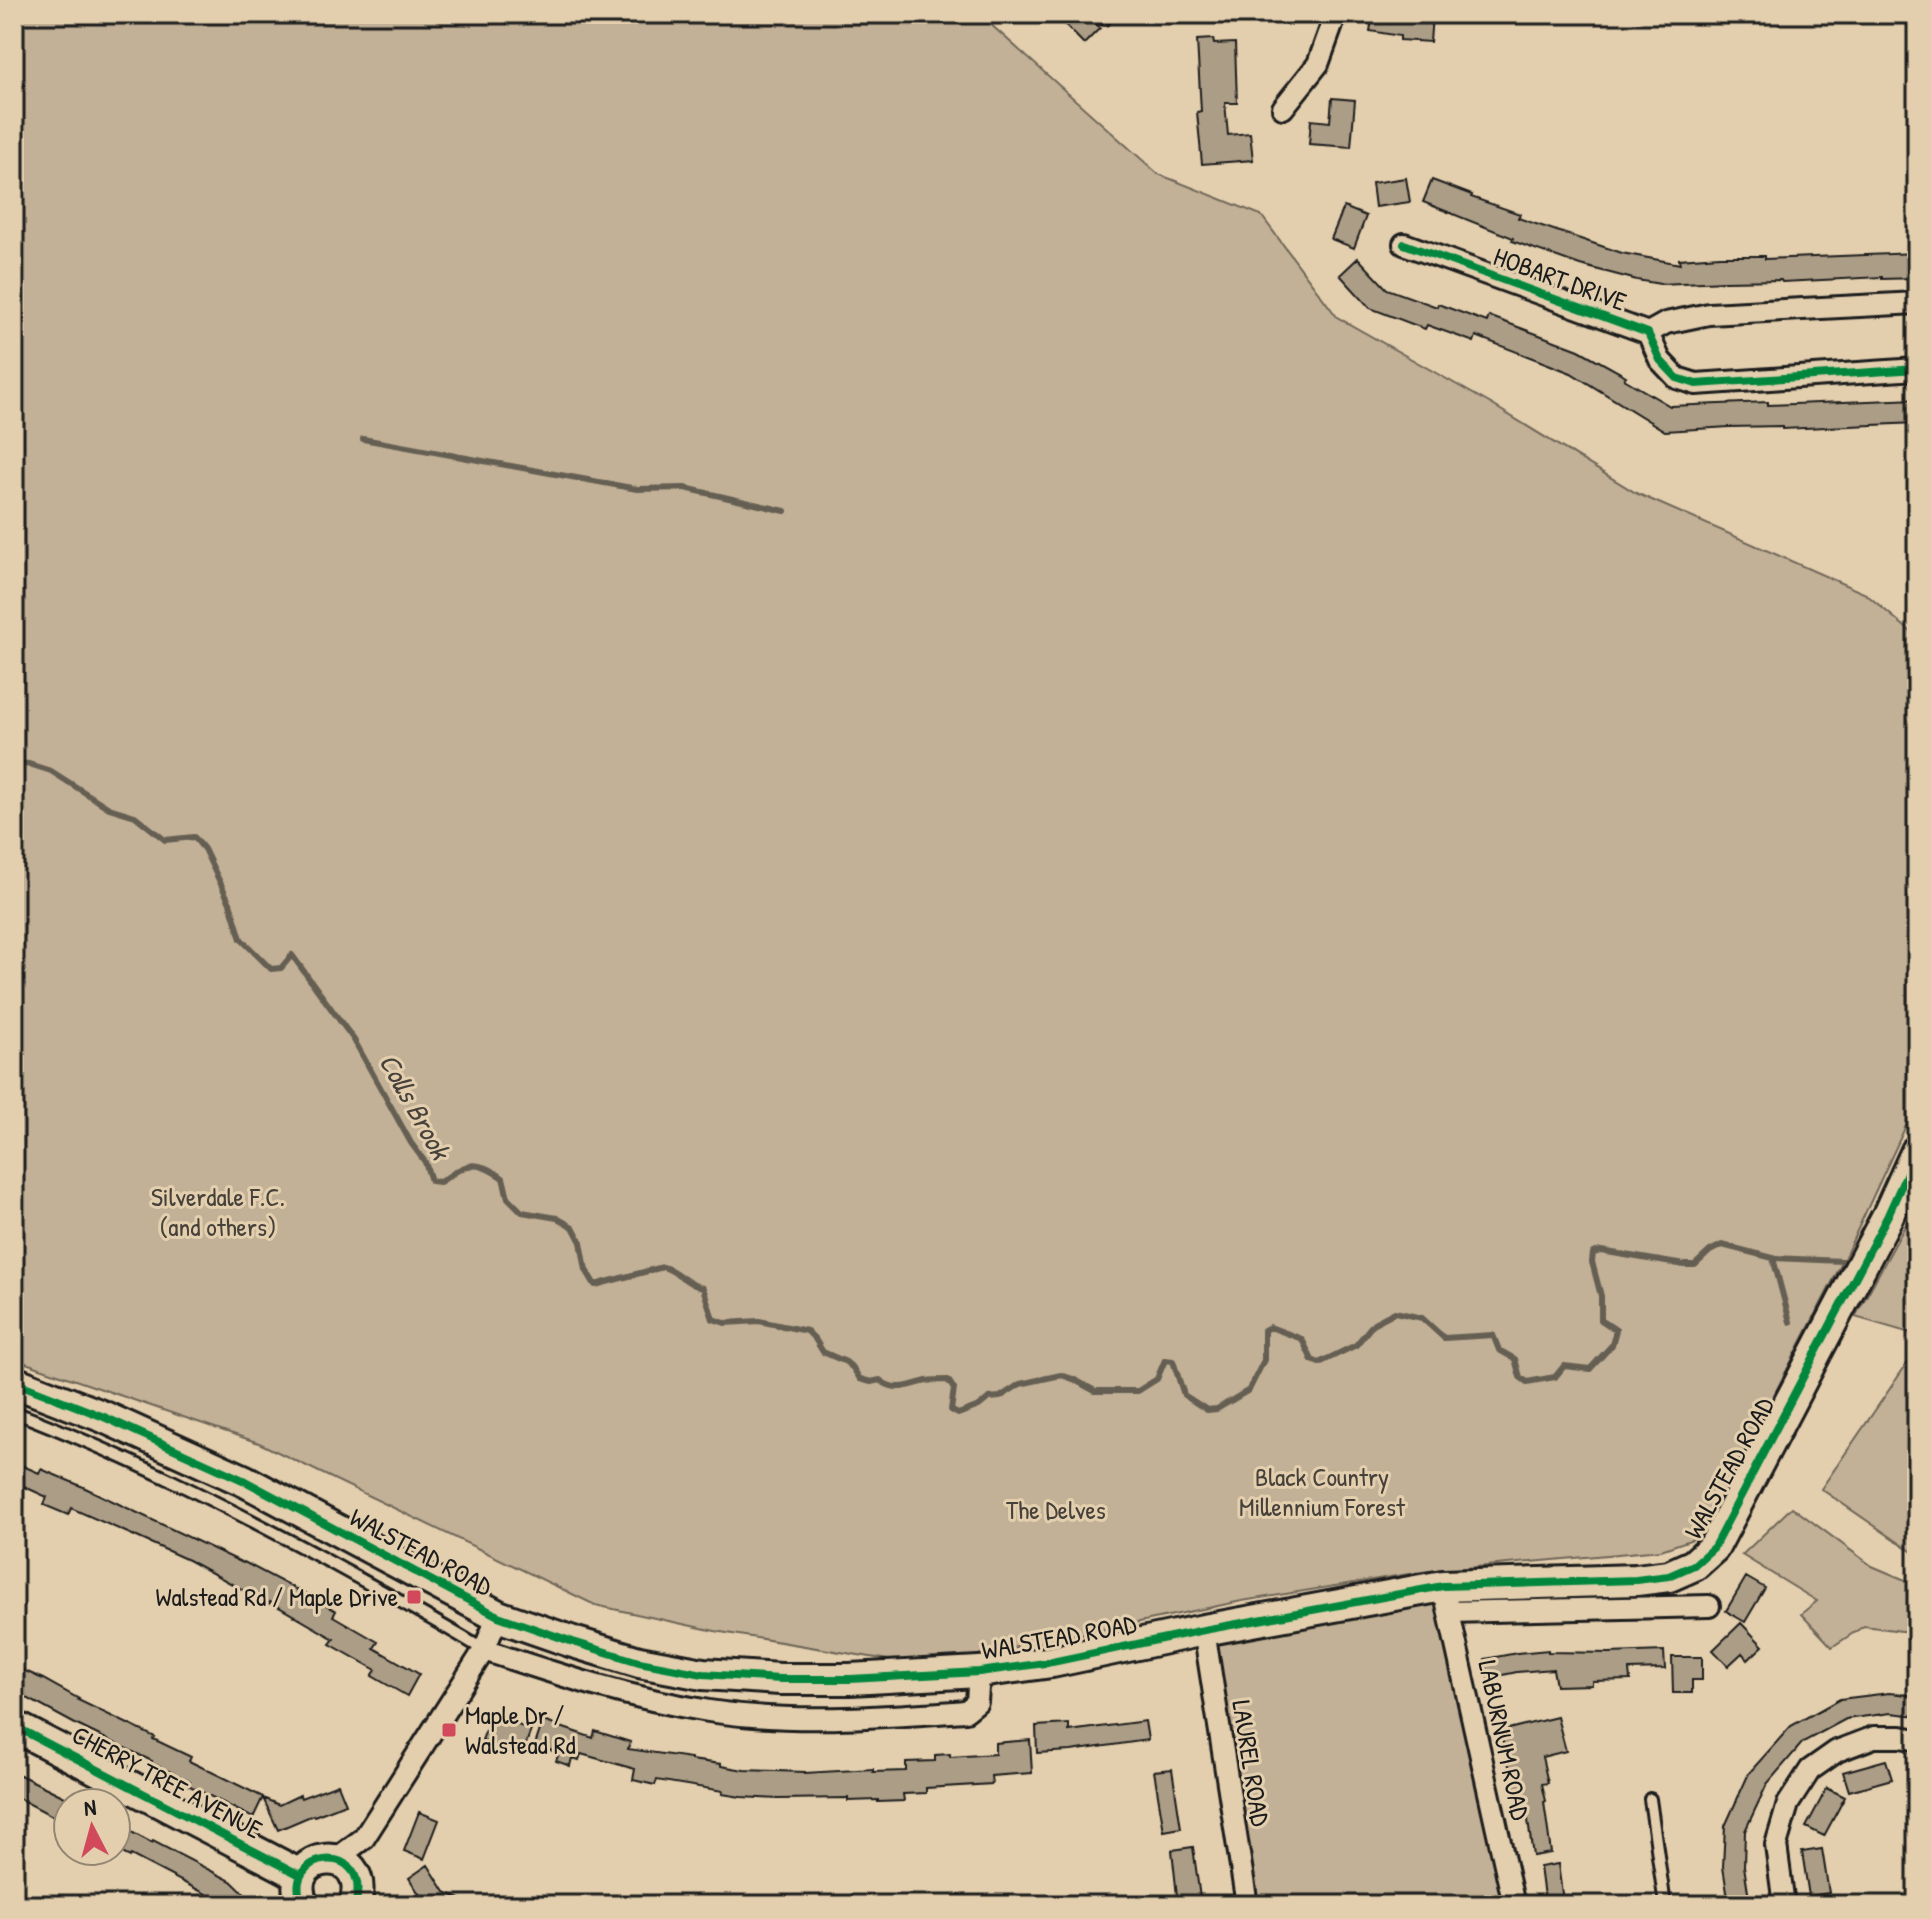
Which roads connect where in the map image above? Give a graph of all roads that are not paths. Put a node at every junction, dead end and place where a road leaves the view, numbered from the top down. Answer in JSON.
{"nodes":[{"id":1,"x":1336,"y":14,"type":"edge"},
{"id":2,"x":1283,"y":108,"type":"dead end"},
{"id":3,"x":1405,"y":243,"type":"dead end"},
{"id":4,"x":1917,"y":303,"type":"edge"},
{"id":5,"x":1648,"y":333,"type":"junction"},
{"id":6,"x":1917,"y":369,"type":"edge"},
{"id":7,"x":1917,"y":1151,"type":"edge"},
{"id":8,"x":14,"y":1382,"type":"edge"},
{"id":9,"x":14,"y":1412,"type":"edge"},
{"id":10,"x":1669,"y":1576,"type":"junction"},
{"id":11,"x":1446,"y":1599,"type":"junction"},
{"id":12,"x":1677,"y":1605,"type":"junction"},
{"id":13,"x":1709,"y":1606,"type":"dead end"},
{"id":14,"x":498,"y":1616,"type":"junction"},
{"id":15,"x":1204,"y":1630,"type":"junction"},
{"id":16,"x":484,"y":1650,"type":"junction"},
{"id":17,"x":979,"y":1672,"type":"junction"},
{"id":18,"x":14,"y":1726,"type":"edge"},
{"id":19,"x":1917,"y":1740,"type":"edge"},
{"id":20,"x":1650,"y":1799,"type":"dead end"},
{"id":21,"x":349,"y":1881,"type":"edge"},
{"id":22,"x":301,"y":1897,"type":"edge"},
{"id":23,"x":1247,"y":1905,"type":"edge"},
{"id":24,"x":1514,"y":1905,"type":"edge"},
{"id":25,"x":1665,"y":1905,"type":"edge"},
{"id":26,"x":1784,"y":1905,"type":"edge"}],
"edges":[{"from":1,"to":2,"type":"street"},
{"from":3,"to":5,"type":"street","name":"HOBART DRIVE"},
{"from":4,"to":5,"type":"street","name":"HOBART DRIVE"},
{"from":5,"to":6,"type":"street","name":"HOBART DRIVE"},
{"from":7,"to":10,"type":"street","name":"WALSTEAD ROAD"},
{"from":8,"to":14,"type":"street","name":"WALSTEAD ROAD"},
{"from":9,"to":16,"type":"lane"},
{"from":10,"to":11,"type":"street","name":"WALSTEAD ROAD"},
{"from":10,"to":12,"type":"street"},
{"from":11,"to":12,"type":"street"},
{"from":11,"to":15,"type":"street","name":"WALSTEAD ROAD"},
{"from":11,"to":24,"type":"street","name":"LABURNUM ROAD"},
{"from":12,"to":13,"type":"street"},
{"from":14,"to":16,"type":"street"},
{"from":14,"to":17,"type":"street","name":"WALSTEAD ROAD"},
{"from":15,"to":17,"type":"street","name":"WALSTEAD ROAD"},
{"from":15,"to":23,"type":"street","name":"LAUREL ROAD"},
{"from":16,"to":17,"type":"street","name":"WALSTEAD ROAD"},
{"from":16,"to":21,"type":"street"},
{"from":18,"to":22,"type":"street","name":"CHERRY TREE AVENUE"},
{"from":19,"to":26,"type":"street"},
{"from":20,"to":25,"type":"lane"},
{"from":21,"to":22,"type":"street"}]}
